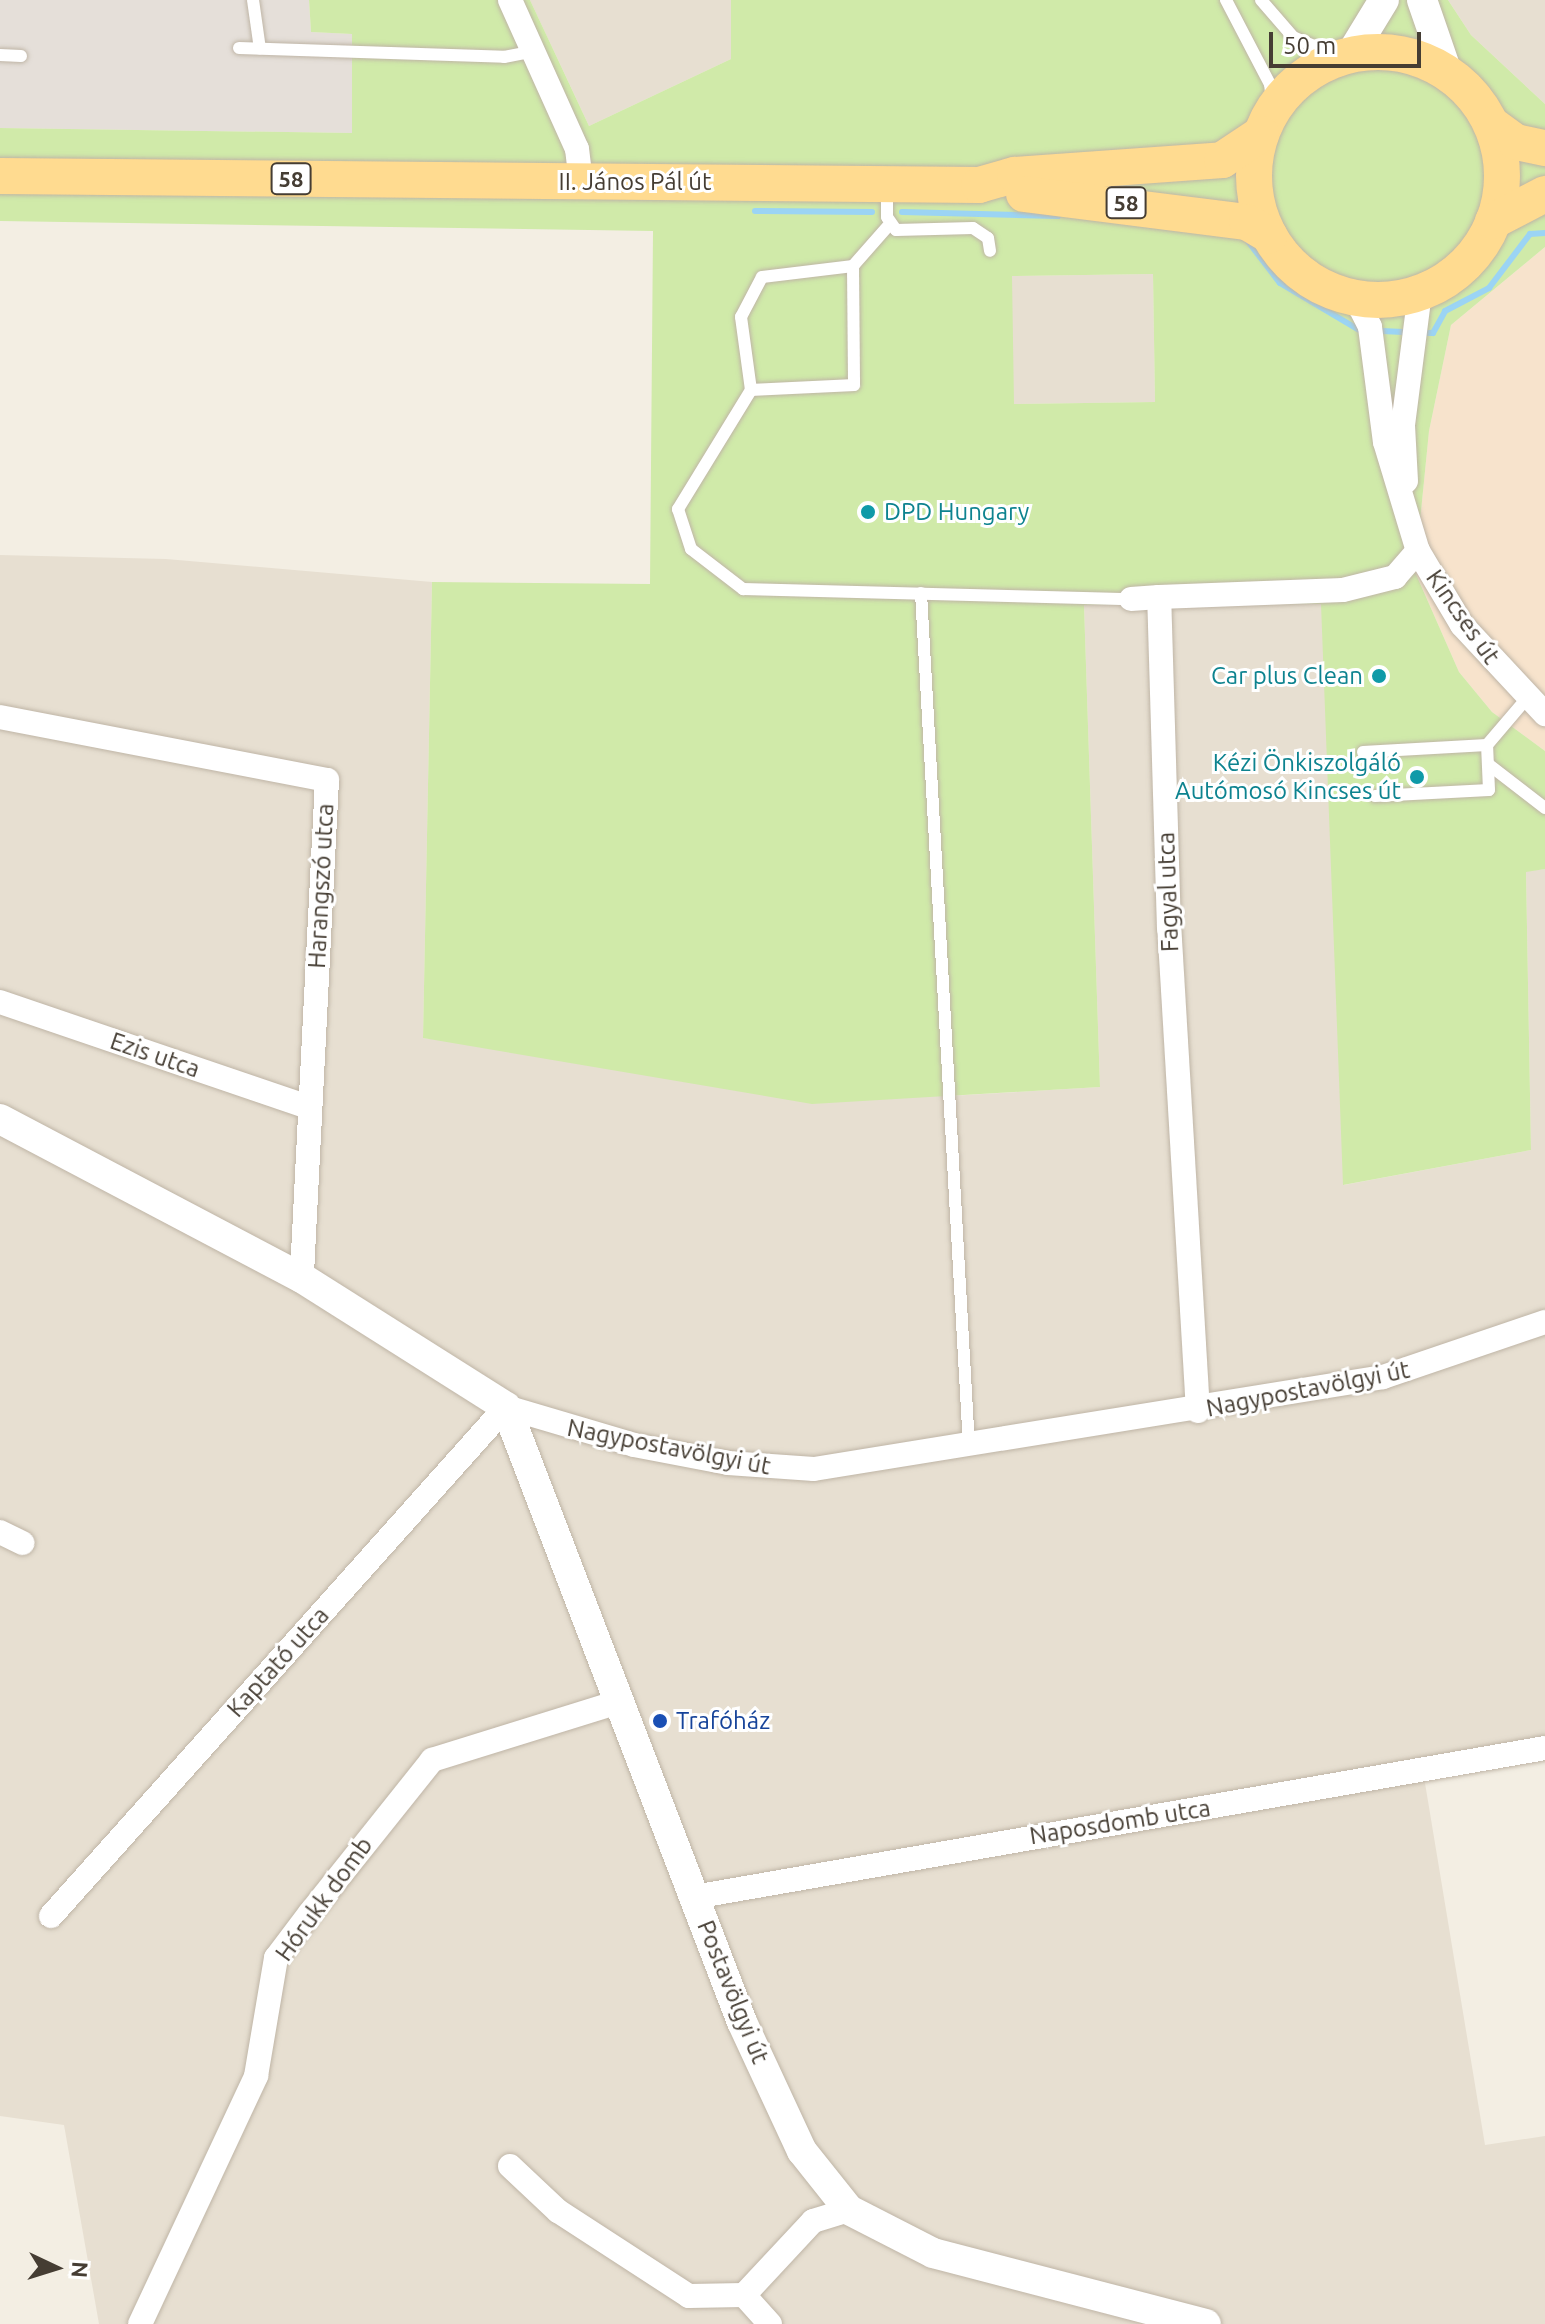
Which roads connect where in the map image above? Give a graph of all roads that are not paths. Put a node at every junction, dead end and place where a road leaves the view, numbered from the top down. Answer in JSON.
{"nodes":[{"id":1,"x":253,"y":0,"type":"edge"},
{"id":2,"x":510,"y":0,"type":"edge"},
{"id":3,"x":1226,"y":0,"type":"edge"},
{"id":4,"x":1261,"y":0,"type":"edge"},
{"id":5,"x":1384,"y":0,"type":"edge"},
{"id":6,"x":1422,"y":0,"type":"edge"},
{"id":7,"x":239,"y":48,"type":"dead end"},
{"id":8,"x":260,"y":49,"type":"junction"},
{"id":9,"x":538,"y":50,"type":"junction"},
{"id":10,"x":0,"y":55,"type":"edge"},
{"id":11,"x":21,"y":56,"type":"dead end"},
{"id":12,"x":1346,"y":56,"type":"junction"},
{"id":13,"x":1447,"y":72,"type":"junction"},
{"id":14,"x":1267,"y":122,"type":"junction"},
{"id":15,"x":1491,"y":124,"type":"junction"},
{"id":16,"x":1545,"y":148,"type":"edge"},
{"id":17,"x":0,"y":176,"type":"edge"},
{"id":18,"x":581,"y":181,"type":"junction"},
{"id":19,"x":887,"y":184,"type":"junction"},
{"id":20,"x":979,"y":185,"type":"junction"},
{"id":21,"x":1545,"y":194,"type":"edge"},
{"id":22,"x":1493,"y":221,"type":"junction"},
{"id":23,"x":889,"y":225,"type":"junction"},
{"id":24,"x":1269,"y":235,"type":"junction"},
{"id":25,"x":990,"y":251,"type":"dead end"},
{"id":26,"x":853,"y":266,"type":"junction"},
{"id":27,"x":1420,"y":293,"type":"junction"},
{"id":28,"x":1340,"y":294,"type":"junction"},
{"id":29,"x":751,"y":390,"type":"junction"},
{"id":30,"x":1406,"y":504,"type":"junction"},
{"id":31,"x":1418,"y":551,"type":"junction"},
{"id":32,"x":921,"y":593,"type":"junction"},
{"id":33,"x":1159,"y":597,"type":"junction"},
{"id":34,"x":1131,"y":599,"type":"joint"},
{"id":35,"x":1536,"y":706,"type":"edge"},
{"id":36,"x":0,"y":717,"type":"edge"},
{"id":37,"x":1487,"y":745,"type":"junction"},
{"id":38,"x":1363,"y":752,"type":"dead end"},
{"id":39,"x":1488,"y":764,"type":"junction"},
{"id":40,"x":1375,"y":796,"type":"dead end"},
{"id":41,"x":1545,"y":808,"type":"edge"},
{"id":42,"x":0,"y":1002,"type":"edge"},
{"id":43,"x":309,"y":1107,"type":"junction"},
{"id":44,"x":0,"y":1119,"type":"edge"},
{"id":45,"x":302,"y":1278,"type":"junction"},
{"id":46,"x":1545,"y":1322,"type":"edge"},
{"id":47,"x":506,"y":1407,"type":"junction"},
{"id":48,"x":1198,"y":1411,"type":"junction"},
{"id":49,"x":969,"y":1446,"type":"junction"},
{"id":50,"x":0,"y":1532,"type":"edge"},
{"id":51,"x":23,"y":1543,"type":"dead end"},
{"id":52,"x":618,"y":1702,"type":"junction"},
{"id":53,"x":1545,"y":1748,"type":"edge"},
{"id":54,"x":694,"y":1897,"type":"junction"},
{"id":55,"x":51,"y":1916,"type":"dead end"},
{"id":56,"x":510,"y":2166,"type":"dead end"},
{"id":57,"x":822,"y":2181,"type":"junction"},
{"id":58,"x":849,"y":2210,"type":"junction"},
{"id":59,"x":813,"y":2221,"type":"junction"},
{"id":60,"x":744,"y":2295,"type":"junction"},
{"id":61,"x":140,"y":2324,"type":"edge"},
{"id":62,"x":770,"y":2324,"type":"edge"},
{"id":63,"x":1206,"y":2324,"type":"edge"}],
"edges":[{"from":1,"to":8,"type":"lane"},
{"from":2,"to":9,"type":"street"},
{"from":3,"to":14,"type":"lane"},
{"from":4,"to":12,"type":"lane"},
{"from":5,"to":12,"type":"street"},
{"from":6,"to":13,"type":"street"},
{"from":7,"to":8,"type":"lane"},
{"from":8,"to":9,"type":"lane"},
{"from":9,"to":18,"type":"street"},
{"from":10,"to":11,"type":"lane"},
{"from":12,"to":13,"type":"main road","number":"58"},
{"from":12,"to":14,"type":"main road","number":"58"},
{"from":13,"to":15,"type":"main road","number":"58"},
{"from":14,"to":20,"type":"main road","name":"II. János Pál út","number":"58"},
{"from":14,"to":24,"type":"main road","number":"58"},
{"from":15,"to":16,"type":"main road","number":"58"},
{"from":15,"to":22,"type":"main road","number":"58"},
{"from":17,"to":18,"type":"main road","name":"II. János Pál út","number":"58"},
{"from":18,"to":19,"type":"main road","name":"II. János Pál út","number":"58"},
{"from":19,"to":20,"type":"main road","name":"II. János Pál út","number":"58"},
{"from":19,"to":23,"type":"lane"},
{"from":20,"to":24,"type":"main road","number":"58"},
{"from":21,"to":22,"type":"main road"},
{"from":22,"to":27,"type":"main road","number":"58"},
{"from":23,"to":25,"type":"lane"},
{"from":23,"to":26,"type":"lane"},
{"from":24,"to":28,"type":"main road","number":"58"},
{"from":26,"to":29,"type":"lane"},
{"from":26,"to":29,"type":"lane"},
{"from":27,"to":28,"type":"main road","number":"58"},
{"from":27,"to":30,"type":"street"},
{"from":28,"to":30,"type":"street"},
{"from":29,"to":32,"type":"lane"},
{"from":30,"to":31,"type":"street","name":"Kincses út"},
{"from":31,"to":33,"type":"street"},
{"from":31,"to":35,"type":"street","name":"Kincses út"},
{"from":32,"to":34,"type":"lane"},
{"from":32,"to":49,"type":"lane"},
{"from":33,"to":34,"type":"street"},
{"from":33,"to":48,"type":"street","name":"Fagyal utca"},
{"from":35,"to":37,"type":"lane"},
{"from":36,"to":43,"type":"street","name":"Harangszó utca"},
{"from":37,"to":38,"type":"lane"},
{"from":37,"to":39,"type":"lane"},
{"from":39,"to":40,"type":"lane"},
{"from":39,"to":41,"type":"lane"},
{"from":42,"to":43,"type":"street","name":"Ezis utca"},
{"from":43,"to":45,"type":"street","name":"Harangszó utca"},
{"from":44,"to":45,"type":"street","name":"Nagypostavölgyi út"},
{"from":45,"to":47,"type":"street","name":"Nagypostavölgyi út"},
{"from":46,"to":48,"type":"street","name":"Nagypostavölgyi út"},
{"from":47,"to":49,"type":"street","name":"Nagypostavölgyi út"},
{"from":47,"to":52,"type":"street","name":"Postavölgyi út"},
{"from":47,"to":55,"type":"street","name":"Kaptató utca"},
{"from":48,"to":49,"type":"street","name":"Nagypostavölgyi út"},
{"from":50,"to":51,"type":"street"},
{"from":52,"to":54,"type":"street","name":"Postavölgyi út"},
{"from":52,"to":61,"type":"street","name":"Hórukk domb"},
{"from":53,"to":54,"type":"street","name":"Naposdomb utca"},
{"from":54,"to":57,"type":"street","name":"Postavölgyi út"},
{"from":56,"to":60,"type":"street"},
{"from":57,"to":58,"type":"street","name":"Postavölgyi út"},
{"from":57,"to":59,"type":"street"},
{"from":58,"to":59,"type":"street"},
{"from":58,"to":63,"type":"street","name":"Postavölgyi út"},
{"from":59,"to":60,"type":"street"},
{"from":60,"to":62,"type":"street"}]}
